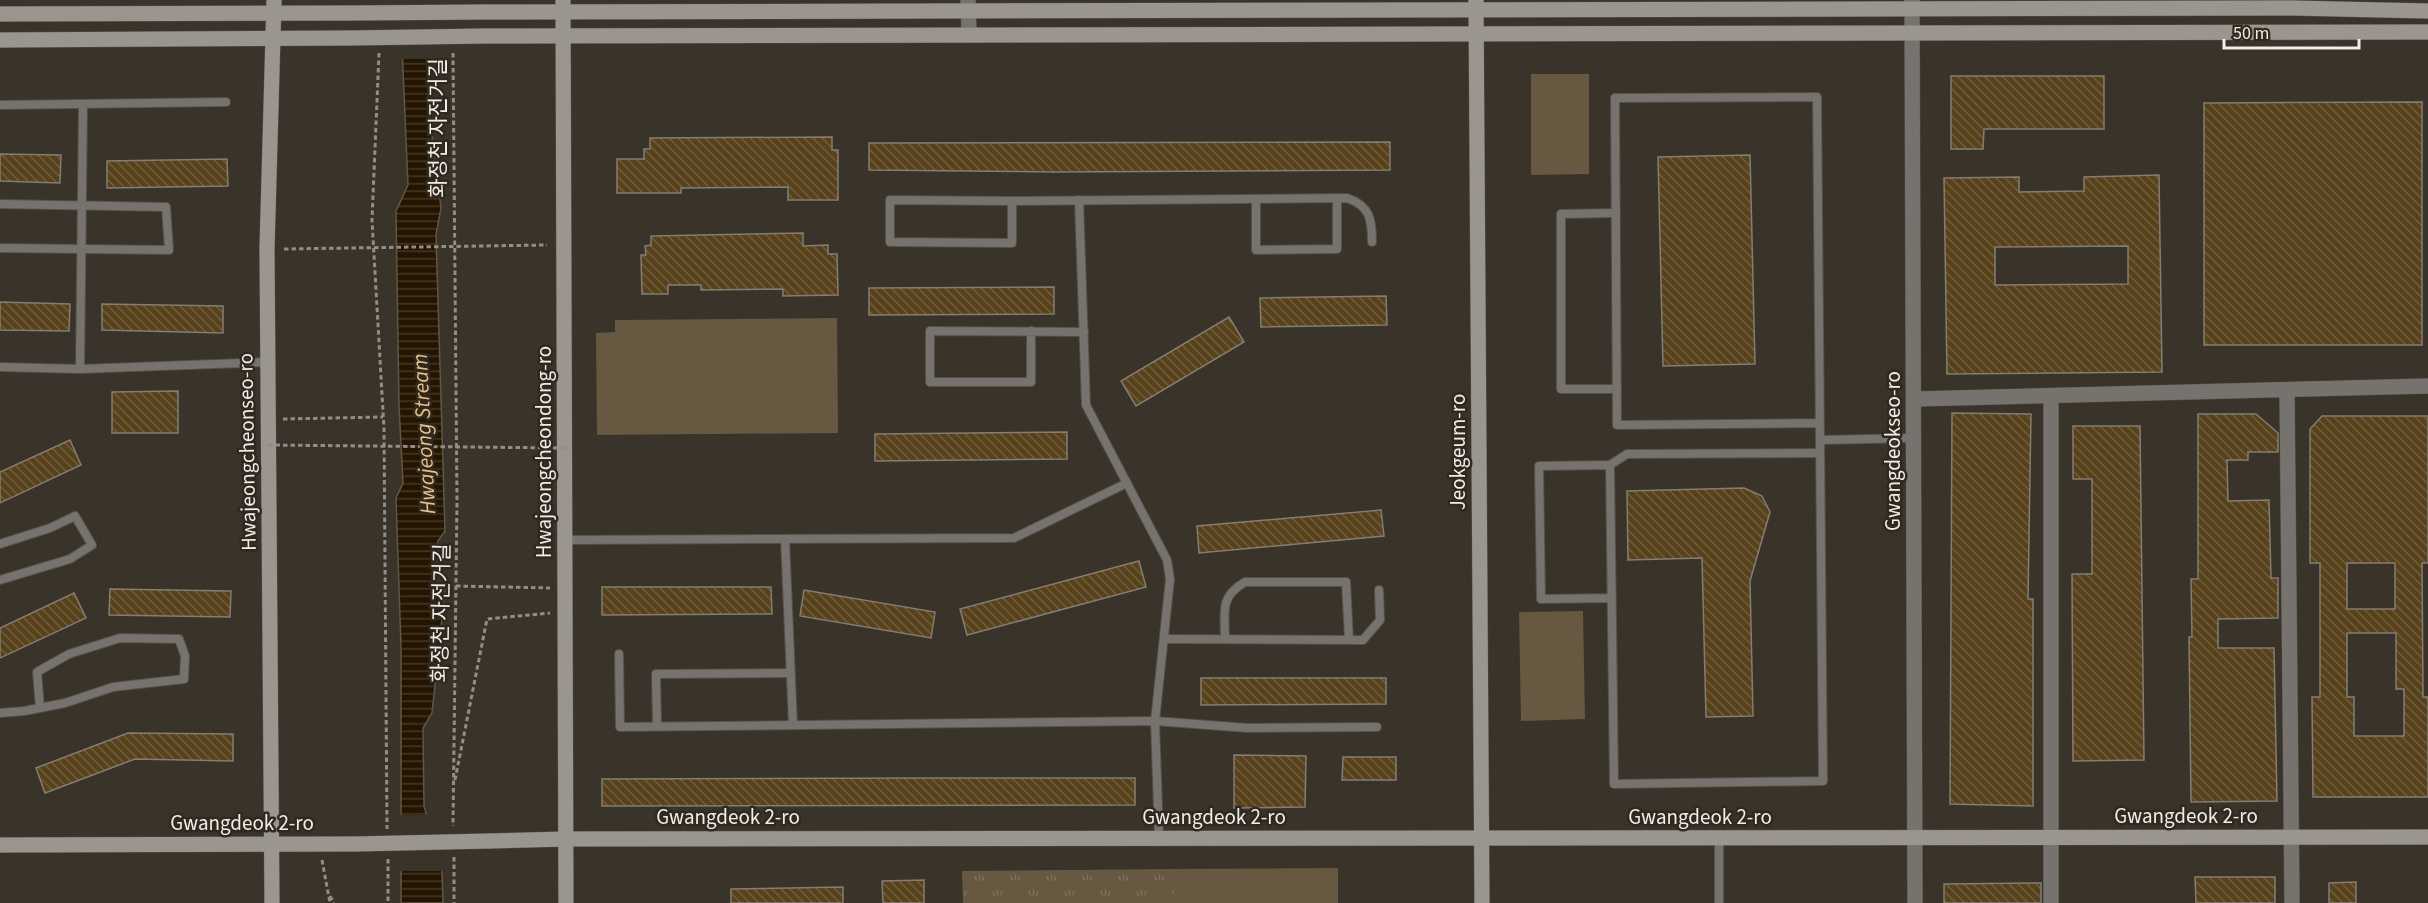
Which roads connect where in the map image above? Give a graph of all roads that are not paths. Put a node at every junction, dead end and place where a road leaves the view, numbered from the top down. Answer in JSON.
{"nodes":[{"id":1,"x":1476,"y":4,"type":"edge"},
{"id":2,"x":1912,"y":4,"type":"edge"},
{"id":3,"x":2053,"y":4,"type":"edge"},
{"id":4,"x":2292,"y":4,"type":"edge"},
{"id":5,"x":968,"y":5,"type":"edge"},
{"id":6,"x":1699,"y":5,"type":"edge"},
{"id":7,"x":274,"y":6,"type":"edge"},
{"id":8,"x":563,"y":6,"type":"edge"},
{"id":9,"x":2428,"y":11,"type":"edge"},
{"id":10,"x":0,"y":14,"type":"edge"},
{"id":11,"x":1476,"y":32,"type":"junction"},
{"id":12,"x":1912,"y":32,"type":"junction"},
{"id":13,"x":2428,"y":32,"type":"edge"},
{"id":14,"x":564,"y":34,"type":"junction"},
{"id":15,"x":969,"y":34,"type":"junction"},
{"id":16,"x":275,"y":37,"type":"junction"},
{"id":17,"x":0,"y":40,"type":"edge"},
{"id":18,"x":226,"y":102,"type":"dead end"},
{"id":19,"x":0,"y":105,"type":"edge"},
{"id":20,"x":83,"y":105,"type":"junction"},
{"id":21,"x":1336,"y":198,"type":"junction"},
{"id":22,"x":1256,"y":199,"type":"junction"},
{"id":23,"x":1079,"y":200,"type":"junction"},
{"id":24,"x":1012,"y":201,"type":"junction"},
{"id":25,"x":0,"y":204,"type":"edge"},
{"id":26,"x":83,"y":205,"type":"junction"},
{"id":27,"x":1617,"y":213,"type":"junction"},
{"id":28,"x":1372,"y":242,"type":"dead end"},
{"id":29,"x":0,"y":248,"type":"edge"},
{"id":30,"x":82,"y":248,"type":"junction"},
{"id":31,"x":1031,"y":331,"type":"junction"},
{"id":32,"x":1084,"y":332,"type":"junction"},
{"id":33,"x":267,"y":362,"type":"junction"},
{"id":34,"x":0,"y":367,"type":"edge"},
{"id":35,"x":80,"y":369,"type":"junction"},
{"id":36,"x":2428,"y":387,"type":"edge"},
{"id":37,"x":1617,"y":389,"type":"junction"},
{"id":38,"x":2287,"y":390,"type":"junction"},
{"id":39,"x":2051,"y":396,"type":"junction"},
{"id":40,"x":1915,"y":399,"type":"junction"},
{"id":41,"x":1820,"y":423,"type":"junction"},
{"id":42,"x":1913,"y":438,"type":"junction"},
{"id":43,"x":1820,"y":440,"type":"junction"},
{"id":44,"x":1820,"y":453,"type":"junction"},
{"id":45,"x":1610,"y":465,"type":"junction"},
{"id":46,"x":1127,"y":483,"type":"junction"},
{"id":47,"x":785,"y":539,"type":"junction"},
{"id":48,"x":565,"y":540,"type":"junction"},
{"id":49,"x":0,"y":544,"type":"edge"},
{"id":50,"x":0,"y":580,"type":"edge"},
{"id":51,"x":1379,"y":590,"type":"dead end"},
{"id":52,"x":1612,"y":598,"type":"junction"},
{"id":53,"x":1164,"y":639,"type":"junction"},
{"id":54,"x":1225,"y":639,"type":"junction"},
{"id":55,"x":1349,"y":640,"type":"junction"},
{"id":56,"x":619,"y":654,"type":"dead end"},
{"id":57,"x":790,"y":673,"type":"junction"},
{"id":58,"x":40,"y":708,"type":"junction"},
{"id":59,"x":0,"y":713,"type":"edge"},
{"id":60,"x":1155,"y":721,"type":"junction"},
{"id":61,"x":793,"y":725,"type":"junction"},
{"id":62,"x":657,"y":726,"type":"junction"},
{"id":63,"x":1377,"y":727,"type":"dead end"},
{"id":64,"x":1719,"y":837,"type":"junction"},
{"id":65,"x":1914,"y":837,"type":"junction"},
{"id":66,"x":2051,"y":837,"type":"junction"},
{"id":67,"x":2292,"y":837,"type":"junction"},
{"id":68,"x":2428,"y":837,"type":"edge"},
{"id":69,"x":566,"y":838,"type":"junction"},
{"id":70,"x":1159,"y":838,"type":"junction"},
{"id":71,"x":1483,"y":838,"type":"junction"},
{"id":72,"x":272,"y":844,"type":"junction"},
{"id":73,"x":0,"y":845,"type":"edge"},
{"id":74,"x":273,"y":903,"type":"edge"},
{"id":75,"x":566,"y":903,"type":"edge"},
{"id":76,"x":1482,"y":903,"type":"edge"},
{"id":77,"x":1719,"y":903,"type":"edge"},
{"id":78,"x":1915,"y":903,"type":"edge"},
{"id":79,"x":2051,"y":903,"type":"edge"},
{"id":80,"x":2292,"y":903,"type":"edge"}],
"edges":[{"from":1,"to":5,"type":"street"},
{"from":1,"to":6,"type":"street"},
{"from":1,"to":11,"type":"street","name":"Jeokgeum-ro"},
{"from":2,"to":3,"type":"street"},
{"from":2,"to":6,"type":"street"},
{"from":2,"to":12,"type":"street","name":"Gwangdeokseo-ro"},
{"from":3,"to":4,"type":"street"},
{"from":4,"to":9,"type":"street"},
{"from":5,"to":8,"type":"street"},
{"from":5,"to":15,"type":"street"},
{"from":7,"to":8,"type":"street","bridge":true},
{"from":7,"to":10,"type":"street"},
{"from":7,"to":16,"type":"street","name":"Hwajeongcheonseo-ro"},
{"from":8,"to":14,"type":"street","name":"Hwajeongcheondong-ro"},
{"from":11,"to":12,"type":"street"},
{"from":11,"to":15,"type":"street"},
{"from":11,"to":71,"type":"street","name":"Jeokgeum-ro"},
{"from":12,"to":13,"type":"street"},
{"from":12,"to":40,"type":"street","name":"Gwangdeokseo-ro"},
{"from":14,"to":15,"type":"street"},
{"from":14,"to":16,"type":"street","bridge":true},
{"from":14,"to":48,"type":"street","name":"Hwajeongcheondong-ro"},
{"from":16,"to":17,"type":"street"},
{"from":16,"to":33,"type":"street","name":"Hwajeongcheonseo-ro"},
{"from":18,"to":20,"type":"lane"},
{"from":19,"to":20,"type":"lane"},
{"from":20,"to":26,"type":"lane"},
{"from":21,"to":22,"type":"lane"},
{"from":21,"to":22,"type":"lane"},
{"from":21,"to":28,"type":"lane"},
{"from":22,"to":23,"type":"lane"},
{"from":23,"to":24,"type":"lane"},
{"from":23,"to":32,"type":"lane"},
{"from":24,"to":24,"type":"lane"},
{"from":25,"to":26,"type":"lane"},
{"from":26,"to":30,"type":"lane"},
{"from":26,"to":30,"type":"lane"},
{"from":27,"to":37,"type":"lane"},
{"from":27,"to":37,"type":"lane"},
{"from":27,"to":41,"type":"lane"},
{"from":29,"to":30,"type":"lane"},
{"from":30,"to":35,"type":"lane"},
{"from":31,"to":31,"type":"lane"},
{"from":31,"to":32,"type":"lane"},
{"from":32,"to":46,"type":"lane"},
{"from":33,"to":35,"type":"lane"},
{"from":33,"to":72,"type":"street","name":"Hwajeongcheonseo-ro"},
{"from":34,"to":35,"type":"lane"},
{"from":36,"to":38,"type":"street"},
{"from":37,"to":41,"type":"lane"},
{"from":38,"to":39,"type":"street"},
{"from":38,"to":67,"type":"street"},
{"from":39,"to":40,"type":"street"},
{"from":39,"to":66,"type":"street"},
{"from":40,"to":42,"type":"street","name":"Gwangdeokseo-ro"},
{"from":41,"to":43,"type":"lane"},
{"from":42,"to":43,"type":"lane"},
{"from":42,"to":65,"type":"street","name":"Gwangdeokseo-ro"},
{"from":43,"to":44,"type":"lane"},
{"from":44,"to":45,"type":"lane"},
{"from":44,"to":52,"type":"lane"},
{"from":45,"to":52,"type":"lane"},
{"from":45,"to":52,"type":"lane"},
{"from":46,"to":47,"type":"lane"},
{"from":46,"to":53,"type":"lane"},
{"from":47,"to":48,"type":"lane"},
{"from":47,"to":57,"type":"lane"},
{"from":48,"to":69,"type":"street","name":"Hwajeongcheondong-ro"},
{"from":49,"to":50,"type":"lane"},
{"from":51,"to":55,"type":"lane"},
{"from":53,"to":54,"type":"lane"},
{"from":53,"to":60,"type":"lane"},
{"from":54,"to":55,"type":"lane"},
{"from":54,"to":55,"type":"lane"},
{"from":56,"to":62,"type":"lane"},
{"from":57,"to":61,"type":"lane"},
{"from":57,"to":62,"type":"lane"},
{"from":58,"to":58,"type":"lane"},
{"from":58,"to":59,"type":"lane"},
{"from":60,"to":61,"type":"lane"},
{"from":60,"to":63,"type":"lane"},
{"from":60,"to":70,"type":"lane"},
{"from":61,"to":62,"type":"lane"},
{"from":64,"to":65,"type":"street","name":"Gwangdeok 2-ro"},
{"from":64,"to":71,"type":"street","name":"Gwangdeok 2-ro"},
{"from":64,"to":77,"type":"lane"},
{"from":65,"to":66,"type":"street","name":"Gwangdeok 2-ro"},
{"from":65,"to":78,"type":"street","name":"Gwangdeokseo-ro"},
{"from":66,"to":67,"type":"street","name":"Gwangdeok 2-ro"},
{"from":66,"to":79,"type":"street"},
{"from":67,"to":68,"type":"street","name":"Gwangdeok 2-ro"},
{"from":67,"to":80,"type":"street"},
{"from":69,"to":70,"type":"street","name":"Gwangdeok 2-ro"},
{"from":69,"to":72,"type":"street","name":"Gwangdeok 2-ro","bridge":true},
{"from":69,"to":75,"type":"street","name":"Hwajeongcheondong-ro"},
{"from":70,"to":71,"type":"street","name":"Gwangdeok 2-ro"},
{"from":71,"to":76,"type":"street","name":"Jeokgeum-ro"},
{"from":72,"to":73,"type":"street","name":"Gwangdeok 2-ro"},
{"from":72,"to":74,"type":"street","name":"Hwajeongcheonseo-ro"}]}
